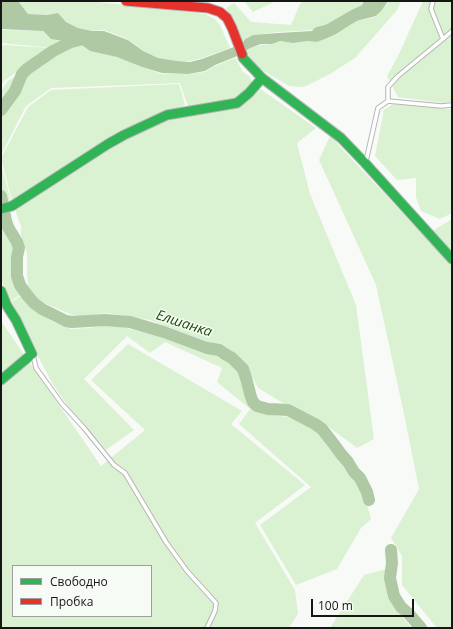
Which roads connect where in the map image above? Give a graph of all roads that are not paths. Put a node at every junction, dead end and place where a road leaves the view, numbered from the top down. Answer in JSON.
{"nodes":[{"id":1,"x":126,"y":1,"type":"edge"},
{"id":2,"x":433,"y":1,"type":"edge"},
{"id":3,"x":452,"y":31,"type":"edge"},
{"id":4,"x":443,"y":39,"type":"junction"},
{"id":5,"x":262,"y":78,"type":"junction"},
{"id":6,"x":388,"y":101,"type":"junction"},
{"id":7,"x":452,"y":105,"type":"edge"},
{"id":8,"x":365,"y":163,"type":"junction"},
{"id":9,"x":1,"y":209,"type":"edge"},
{"id":10,"x":452,"y":259,"type":"edge"},
{"id":11,"x":1,"y":291,"type":"edge"},
{"id":12,"x":4,"y":307,"type":"edge"},
{"id":13,"x":32,"y":354,"type":"junction"},
{"id":14,"x":1,"y":380,"type":"edge"},
{"id":15,"x":207,"y":628,"type":"edge"}],
"edges":[{"from":1,"to":5,"type":"street"},
{"from":2,"to":4,"type":"lane"},
{"from":3,"to":4,"type":"lane"},
{"from":4,"to":6,"type":"lane"},
{"from":5,"to":8,"type":"street"},
{"from":5,"to":9,"type":"street"},
{"from":6,"to":7,"type":"lane"},
{"from":6,"to":8,"type":"lane"},
{"from":8,"to":10,"type":"street"},
{"from":11,"to":12,"type":"street"},
{"from":12,"to":13,"type":"street"},
{"from":13,"to":14,"type":"street"},
{"from":13,"to":15,"type":"lane"}]}
